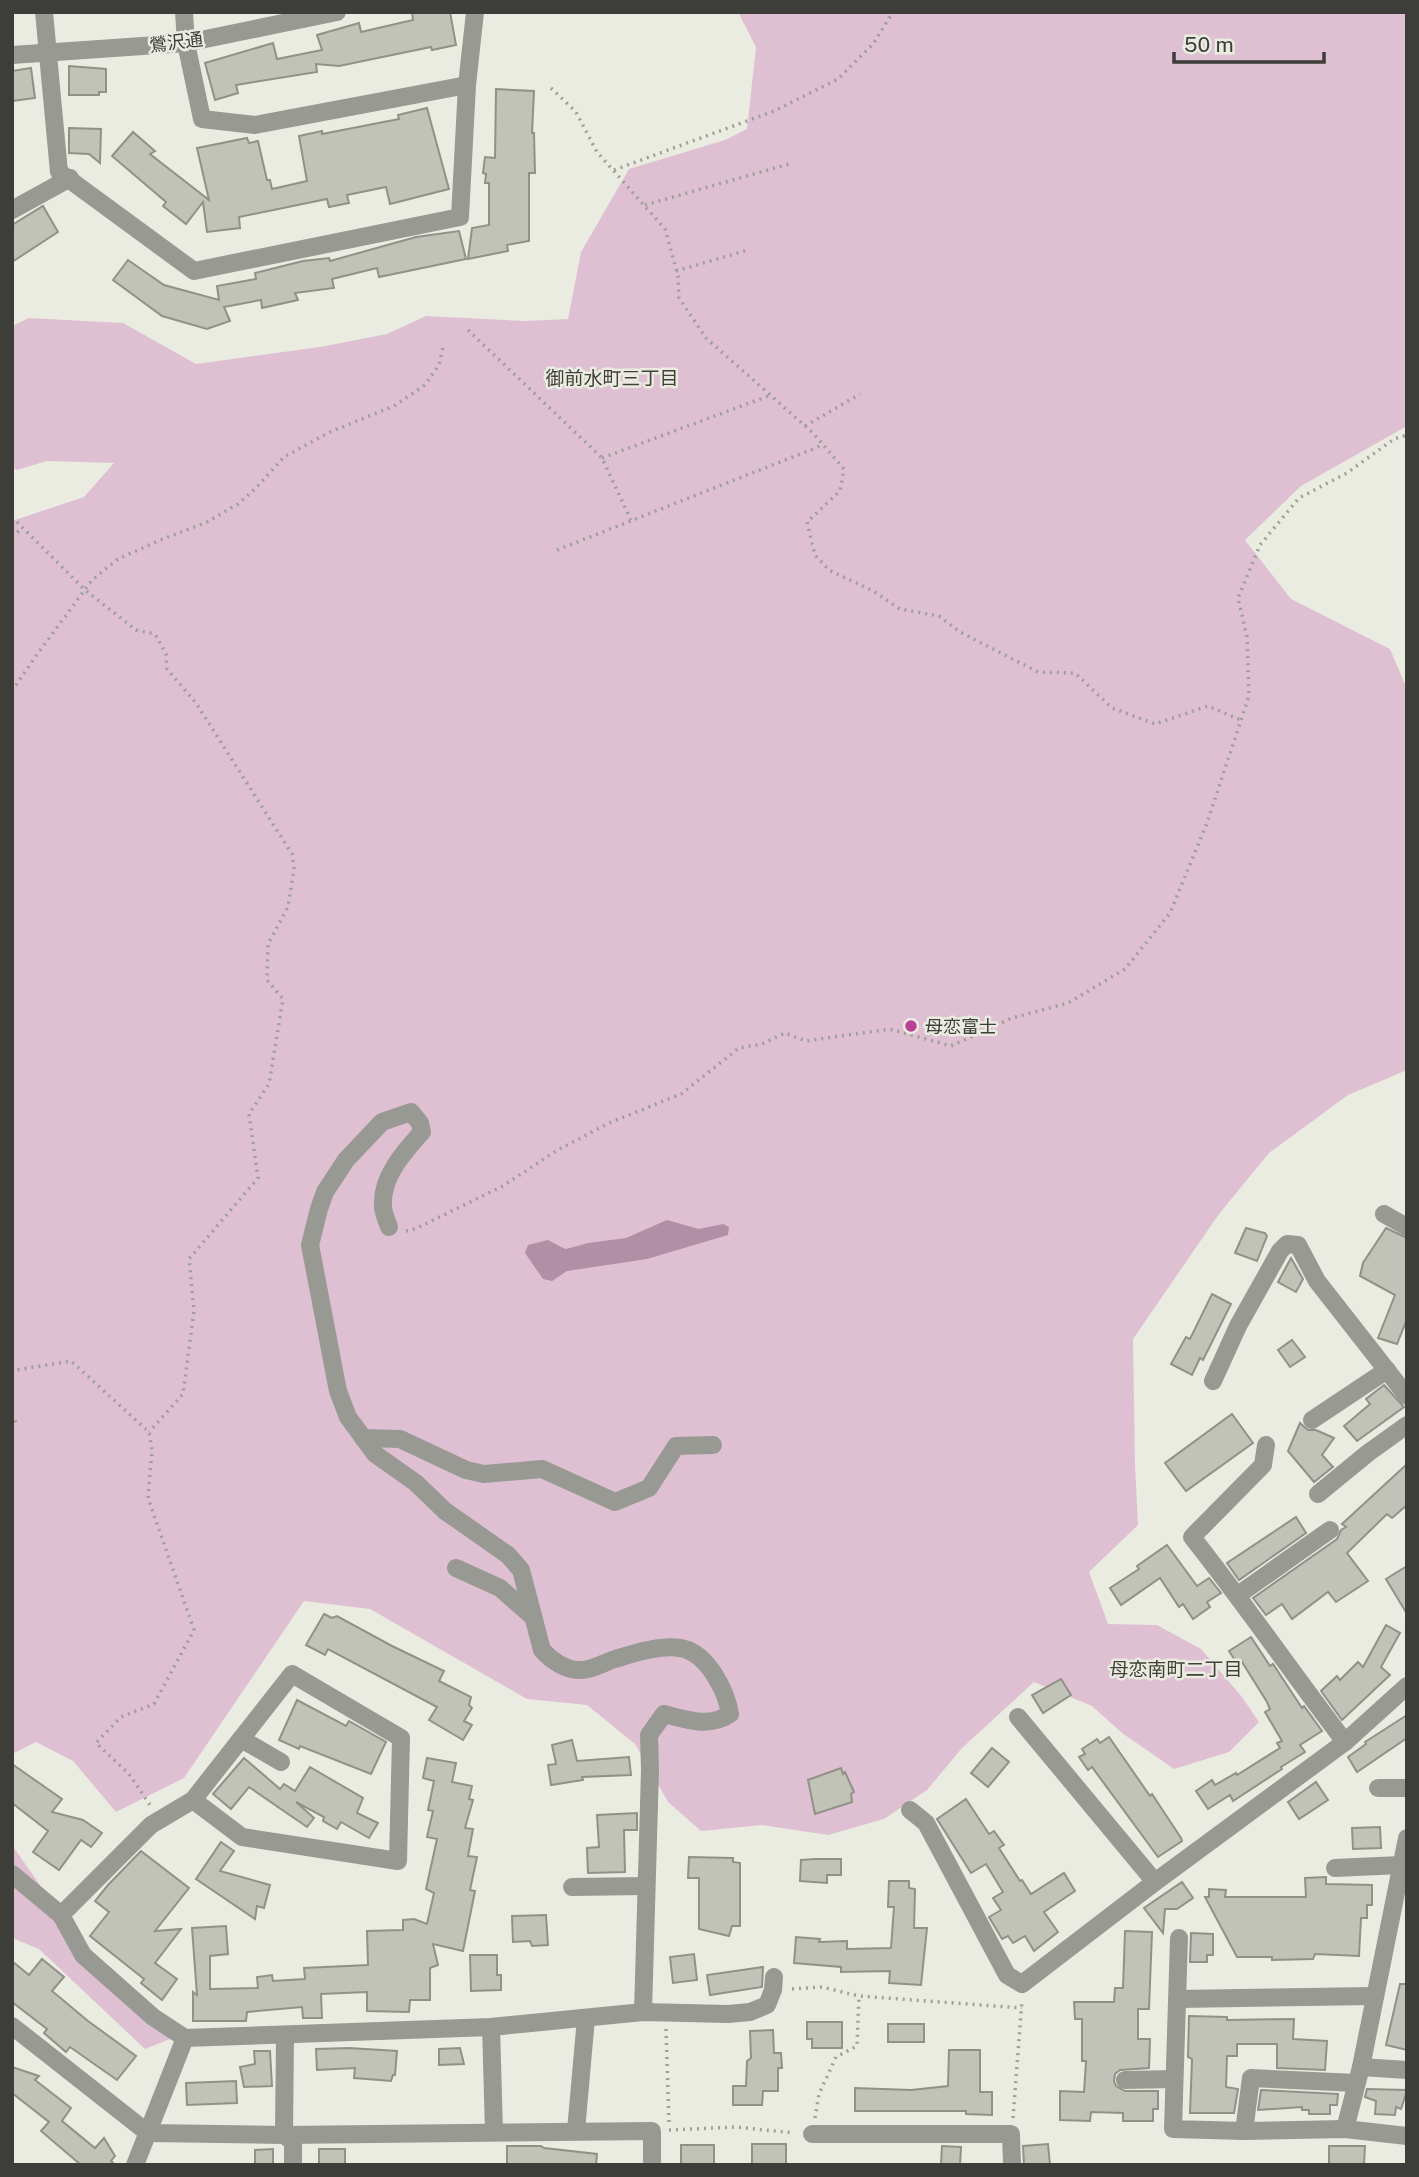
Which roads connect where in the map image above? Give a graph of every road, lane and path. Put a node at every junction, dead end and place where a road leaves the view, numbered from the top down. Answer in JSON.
{"nodes":[{"id":1,"x":44,"y":12,"type":"edge"},
{"id":2,"x":184,"y":12,"type":"edge"},
{"id":3,"x":337,"y":12,"type":"edge"},
{"id":4,"x":475,"y":12,"type":"edge"},
{"id":5,"x":893,"y":12,"type":"edge"},
{"id":6,"x":186,"y":43,"type":"junction"},
{"id":7,"x":46,"y":53,"type":"junction"},
{"id":8,"x":12,"y":55,"type":"edge"},
{"id":9,"x":467,"y":85,"type":"junction"},
{"id":10,"x":551,"y":88,"type":"dead end"},
{"id":11,"x":789,"y":164,"type":"dead end"},
{"id":12,"x":614,"y":170,"type":"junction"},
{"id":13,"x":70,"y":178,"type":"junction"},
{"id":14,"x":645,"y":205,"type":"junction"},
{"id":15,"x":12,"y":211,"type":"edge"},
{"id":16,"x":748,"y":250,"type":"dead end"},
{"id":17,"x":677,"y":271,"type":"junction"},
{"id":18,"x":468,"y":330,"type":"dead end"},
{"id":19,"x":443,"y":347,"type":"dead end"},
{"id":20,"x":860,"y":394,"type":"dead end"},
{"id":21,"x":771,"y":396,"type":"junction"},
{"id":22,"x":805,"y":426,"type":"junction"},
{"id":23,"x":1407,"y":435,"type":"edge"},
{"id":24,"x":823,"y":445,"type":"junction"},
{"id":25,"x":602,"y":458,"type":"junction"},
{"id":26,"x":12,"y":517,"type":"edge"},
{"id":27,"x":631,"y":520,"type":"junction"},
{"id":28,"x":22,"y":528,"type":"junction"},
{"id":29,"x":12,"y":537,"type":"edge"},
{"id":30,"x":557,"y":550,"type":"dead end"},
{"id":31,"x":85,"y":590,"type":"junction"},
{"id":32,"x":12,"y":691,"type":"edge"},
{"id":33,"x":1241,"y":720,"type":"junction"},
{"id":34,"x":1384,"y":1213,"type":"dead end"},
{"id":35,"x":389,"y":1227,"type":"joint"},
{"id":36,"x":1407,"y":1227,"type":"edge"},
{"id":37,"x":1387,"y":1370,"type":"junction"},
{"id":38,"x":12,"y":1374,"type":"edge"},
{"id":39,"x":1213,"y":1381,"type":"dead end"},
{"id":40,"x":1407,"y":1396,"type":"edge"},
{"id":41,"x":12,"y":1414,"type":"edge"},
{"id":42,"x":1312,"y":1420,"type":"dead end"},
{"id":43,"x":1407,"y":1425,"type":"edge"},
{"id":44,"x":12,"y":1426,"type":"edge"},
{"id":45,"x":149,"y":1432,"type":"junction"},
{"id":46,"x":363,"y":1438,"type":"junction"},
{"id":47,"x":713,"y":1445,"type":"dead end"},
{"id":48,"x":1266,"y":1445,"type":"dead end"},
{"id":49,"x":1318,"y":1494,"type":"dead end"},
{"id":50,"x":1329,"y":1530,"type":"dead end"},
{"id":51,"x":456,"y":1568,"type":"dead end"},
{"id":52,"x":1238,"y":1595,"type":"junction"},
{"id":53,"x":533,"y":1617,"type":"junction"},
{"id":54,"x":1407,"y":1686,"type":"edge"},
{"id":55,"x":1018,"y":1717,"type":"dead end"},
{"id":56,"x":241,"y":1739,"type":"junction"},
{"id":57,"x":1345,"y":1742,"type":"junction"},
{"id":58,"x":281,"y":1762,"type":"dead end"},
{"id":59,"x":1407,"y":1787,"type":"edge"},
{"id":60,"x":1378,"y":1788,"type":"dead end"},
{"id":61,"x":193,"y":1800,"type":"junction"},
{"id":62,"x":910,"y":1810,"type":"dead end"},
{"id":63,"x":161,"y":1819,"type":"junction"},
{"id":64,"x":1407,"y":1838,"type":"edge"},
{"id":65,"x":1400,"y":1865,"type":"junction"},
{"id":66,"x":1335,"y":1868,"type":"dead end"},
{"id":67,"x":12,"y":1874,"type":"edge"},
{"id":68,"x":1155,"y":1882,"type":"junction"},
{"id":69,"x":572,"y":1886,"type":"dead end"},
{"id":70,"x":646,"y":1886,"type":"junction"},
{"id":71,"x":61,"y":1915,"type":"junction"},
{"id":72,"x":1179,"y":1938,"type":"dead end"},
{"id":73,"x":773,"y":1983,"type":"joint"},
{"id":74,"x":1022,"y":1984,"type":"junction"},
{"id":75,"x":859,"y":1996,"type":"junction"},
{"id":76,"x":1374,"y":1996,"type":"junction"},
{"id":77,"x":1178,"y":1999,"type":"junction"},
{"id":78,"x":1022,"y":2008,"type":"junction"},
{"id":79,"x":643,"y":2012,"type":"junction"},
{"id":80,"x":665,"y":2013,"type":"junction"},
{"id":81,"x":586,"y":2018,"type":"junction"},
{"id":82,"x":12,"y":2026,"type":"edge"},
{"id":83,"x":491,"y":2027,"type":"junction"},
{"id":84,"x":285,"y":2035,"type":"junction"},
{"id":85,"x":185,"y":2038,"type":"junction"},
{"id":86,"x":1407,"y":2070,"type":"edge"},
{"id":87,"x":1359,"y":2075,"type":"junction"},
{"id":88,"x":1174,"y":2079,"type":"junction"},
{"id":89,"x":1125,"y":2080,"type":"dead end"},
{"id":90,"x":1346,"y":2129,"type":"junction"},
{"id":91,"x":661,"y":2131,"type":"junction"},
{"id":92,"x":1244,"y":2131,"type":"junction"},
{"id":93,"x":494,"y":2132,"type":"junction"},
{"id":94,"x":576,"y":2132,"type":"junction"},
{"id":95,"x":148,"y":2133,"type":"junction"},
{"id":96,"x":812,"y":2134,"type":"junction"},
{"id":97,"x":1011,"y":2134,"type":"junction"},
{"id":98,"x":284,"y":2135,"type":"junction"},
{"id":99,"x":1407,"y":2136,"type":"edge"},
{"id":100,"x":135,"y":2165,"type":"edge"},
{"id":101,"x":293,"y":2165,"type":"edge"},
{"id":102,"x":652,"y":2165,"type":"edge"},
{"id":103,"x":1012,"y":2165,"type":"edge"}],
"edges":[{"from":1,"to":7,"type":"street"},
{"from":2,"to":6,"type":"street"},
{"from":3,"to":6,"type":"street","name":"鶯沢通"},
{"from":4,"to":9,"type":"street"},
{"from":5,"to":12,"type":"path"},
{"from":6,"to":7,"type":"street","name":"鶯沢通"},
{"from":6,"to":9,"type":"street"},
{"from":7,"to":8,"type":"street","name":"鶯沢通"},
{"from":7,"to":13,"type":"street"},
{"from":9,"to":13,"type":"street"},
{"from":10,"to":12,"type":"path"},
{"from":11,"to":14,"type":"path"},
{"from":12,"to":14,"type":"path"},
{"from":13,"to":15,"type":"street"},
{"from":14,"to":17,"type":"path"},
{"from":16,"to":17,"type":"path"},
{"from":17,"to":21,"type":"path"},
{"from":18,"to":25,"type":"path"},
{"from":19,"to":31,"type":"path"},
{"from":20,"to":22,"type":"path"},
{"from":21,"to":22,"type":"path"},
{"from":21,"to":25,"type":"path"},
{"from":22,"to":24,"type":"path"},
{"from":23,"to":33,"type":"path"},
{"from":24,"to":27,"type":"path"},
{"from":24,"to":33,"type":"path"},
{"from":25,"to":27,"type":"path"},
{"from":26,"to":28,"type":"path"},
{"from":27,"to":30,"type":"path"},
{"from":28,"to":29,"type":"path"},
{"from":28,"to":31,"type":"path"},
{"from":31,"to":32,"type":"path"},
{"from":31,"to":45,"type":"path"},
{"from":33,"to":35,"type":"path"},
{"from":34,"to":36,"type":"street"},
{"from":35,"to":46,"type":"street"},
{"from":37,"to":39,"type":"street"},
{"from":37,"to":40,"type":"street"},
{"from":37,"to":42,"type":"street"},
{"from":38,"to":45,"type":"path"},
{"from":41,"to":44,"type":"path"},
{"from":43,"to":49,"type":"street"},
{"from":45,"to":63,"type":"path"},
{"from":46,"to":47,"type":"street"},
{"from":46,"to":53,"type":"street"},
{"from":48,"to":52,"type":"street"},
{"from":50,"to":52,"type":"street"},
{"from":51,"to":53,"type":"street"},
{"from":52,"to":57,"type":"street"},
{"from":53,"to":70,"type":"street"},
{"from":54,"to":57,"type":"street"},
{"from":55,"to":68,"type":"street"},
{"from":56,"to":58,"type":"street"},
{"from":56,"to":61,"type":"street"},
{"from":56,"to":61,"type":"street"},
{"from":57,"to":68,"type":"street"},
{"from":59,"to":60,"type":"street"},
{"from":61,"to":63,"type":"street"},
{"from":62,"to":74,"type":"street"},
{"from":63,"to":71,"type":"street"},
{"from":64,"to":65,"type":"street"},
{"from":65,"to":66,"type":"street"},
{"from":65,"to":76,"type":"street"},
{"from":67,"to":71,"type":"street"},
{"from":68,"to":74,"type":"street"},
{"from":69,"to":70,"type":"street"},
{"from":70,"to":79,"type":"street"},
{"from":71,"to":85,"type":"street"},
{"from":72,"to":77,"type":"street"},
{"from":73,"to":75,"type":"path"},
{"from":73,"to":80,"type":"street"},
{"from":74,"to":78,"type":"path"},
{"from":75,"to":78,"type":"path"},
{"from":75,"to":96,"type":"path"},
{"from":76,"to":77,"type":"street"},
{"from":76,"to":87,"type":"street"},
{"from":77,"to":88,"type":"street"},
{"from":78,"to":97,"type":"path"},
{"from":79,"to":80,"type":"street"},
{"from":79,"to":81,"type":"street"},
{"from":80,"to":91,"type":"path"},
{"from":81,"to":83,"type":"street"},
{"from":81,"to":94,"type":"street"},
{"from":82,"to":95,"type":"street"},
{"from":83,"to":84,"type":"street"},
{"from":83,"to":93,"type":"street"},
{"from":84,"to":85,"type":"street"},
{"from":84,"to":98,"type":"street"},
{"from":85,"to":95,"type":"street"},
{"from":86,"to":87,"type":"street"},
{"from":87,"to":90,"type":"street"},
{"from":87,"to":92,"type":"street"},
{"from":88,"to":89,"type":"street"},
{"from":88,"to":92,"type":"street"},
{"from":90,"to":92,"type":"street"},
{"from":90,"to":99,"type":"street"},
{"from":91,"to":94,"type":"street"},
{"from":91,"to":96,"type":"path"},
{"from":91,"to":102,"type":"street"},
{"from":93,"to":94,"type":"street"},
{"from":93,"to":98,"type":"street"},
{"from":95,"to":98,"type":"street"},
{"from":95,"to":100,"type":"street"},
{"from":96,"to":97,"type":"street"},
{"from":97,"to":103,"type":"street"},
{"from":98,"to":101,"type":"street"}]}
